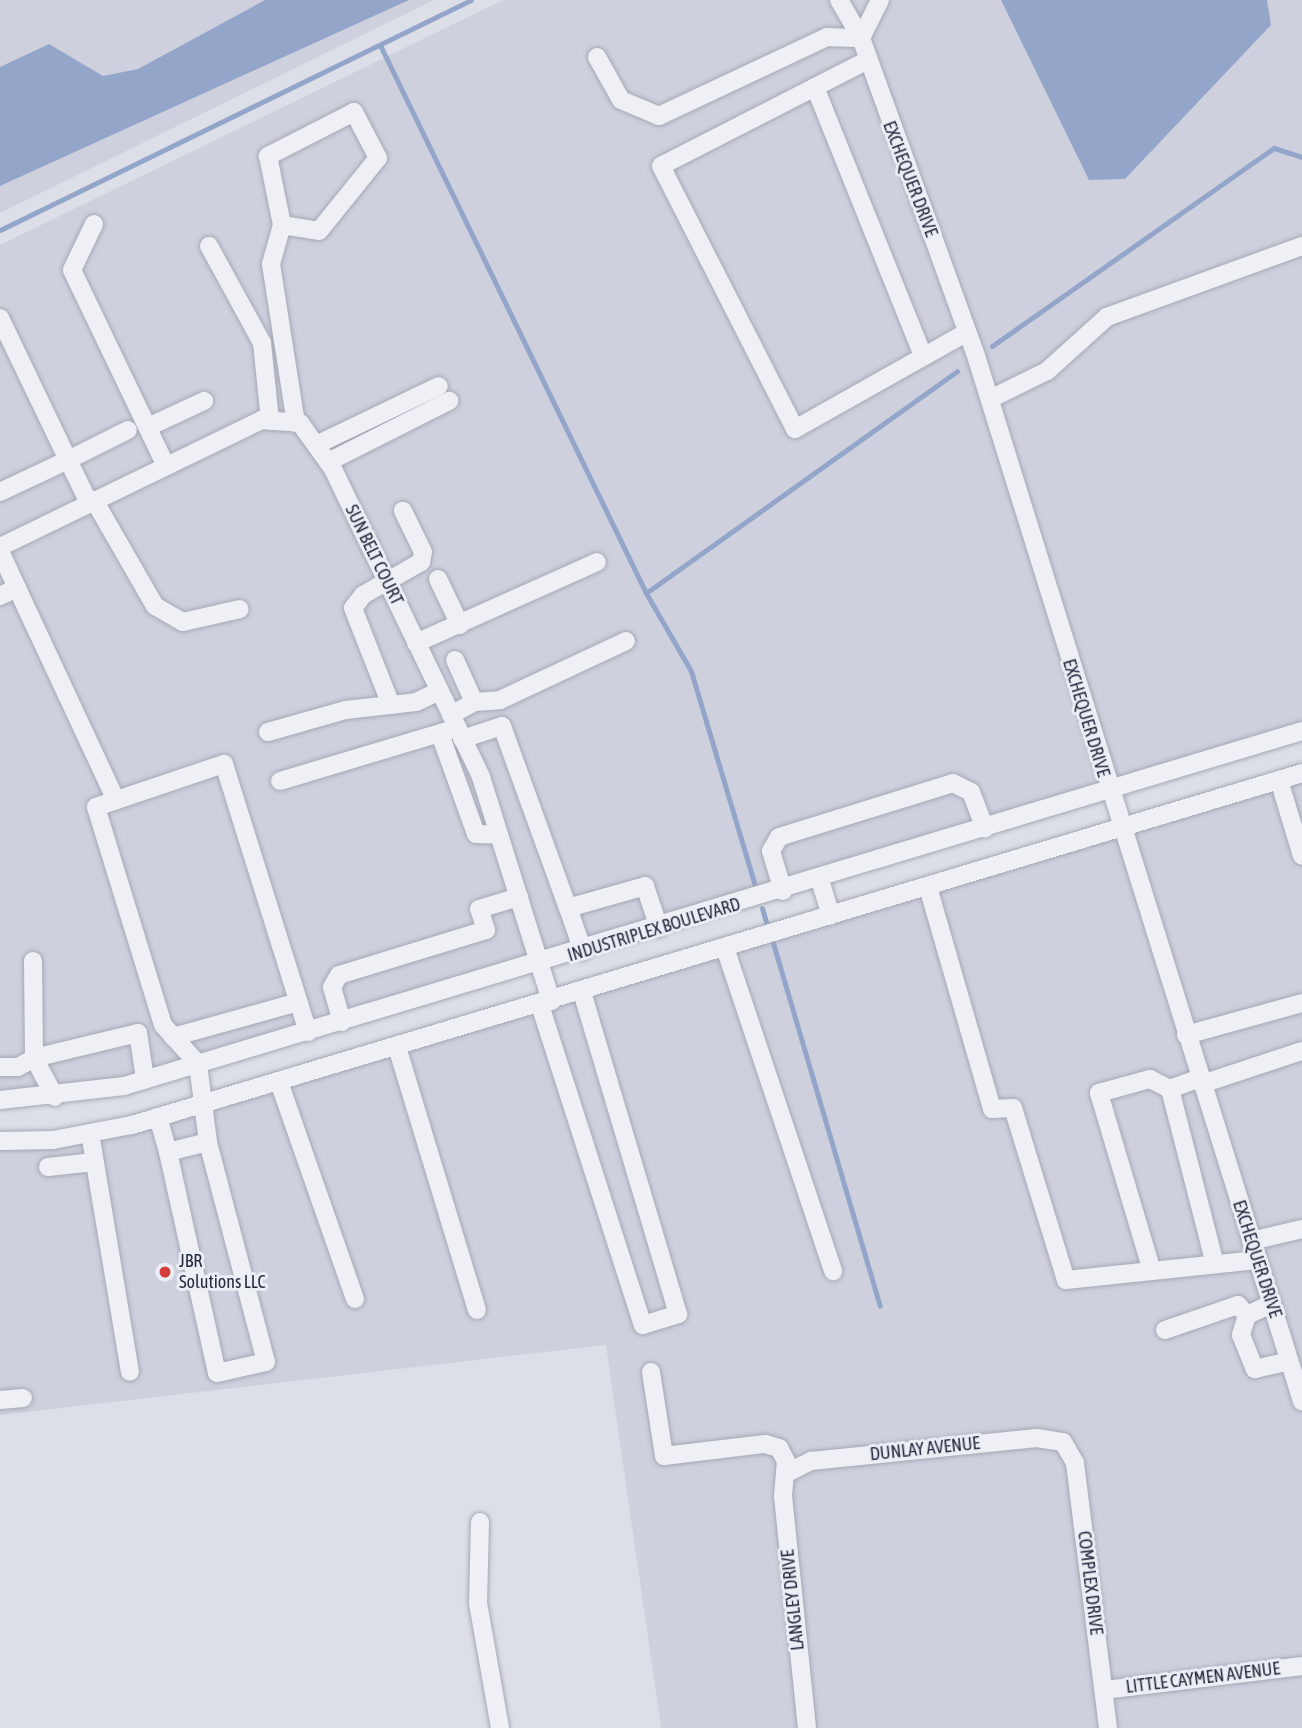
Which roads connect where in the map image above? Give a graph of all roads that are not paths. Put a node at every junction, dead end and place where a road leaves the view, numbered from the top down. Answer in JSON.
{"nodes":[{"id":1,"x":839,"y":0,"type":"edge"},
{"id":2,"x":880,"y":0,"type":"edge"},
{"id":3,"x":861,"y":38,"type":"junction"},
{"id":4,"x":597,"y":57,"type":"dead end"},
{"id":5,"x":866,"y":61,"type":"junction"},
{"id":6,"x":815,"y":87,"type":"junction"},
{"id":7,"x":94,"y":224,"type":"dead end"},
{"id":8,"x":282,"y":225,"type":"junction"},
{"id":9,"x":209,"y":246,"type":"dead end"},
{"id":10,"x":1302,"y":246,"type":"edge"},
{"id":11,"x":0,"y":318,"type":"edge"},
{"id":12,"x":967,"y":331,"type":"junction"},
{"id":13,"x":923,"y":356,"type":"junction"},
{"id":14,"x":990,"y":399,"type":"junction"},
{"id":15,"x":204,"y":401,"type":"dead end"},
{"id":16,"x":270,"y":421,"type":"junction"},
{"id":17,"x":296,"y":423,"type":"junction"},
{"id":18,"x":148,"y":427,"type":"junction"},
{"id":19,"x":128,"y":430,"type":"dead end"},
{"id":20,"x":316,"y":445,"type":"junction"},
{"id":21,"x":68,"y":460,"type":"junction"},
{"id":22,"x":328,"y":462,"type":"junction"},
{"id":23,"x":166,"y":466,"type":"junction"},
{"id":24,"x":0,"y":492,"type":"edge"},
{"id":25,"x":92,"y":501,"type":"junction"},
{"id":26,"x":403,"y":511,"type":"dead end"},
{"id":27,"x":0,"y":549,"type":"edge"},
{"id":28,"x":597,"y":562,"type":"dead end"},
{"id":29,"x":438,"y":579,"type":"dead end"},
{"id":30,"x":387,"y":582,"type":"junction"},
{"id":31,"x":17,"y":588,"type":"junction"},
{"id":32,"x":0,"y":596,"type":"edge"},
{"id":33,"x":240,"y":609,"type":"dead end"},
{"id":34,"x":460,"y":625,"type":"junction"},
{"id":35,"x":626,"y":641,"type":"dead end"},
{"id":36,"x":416,"y":643,"type":"junction"},
{"id":37,"x":455,"y":660,"type":"dead end"},
{"id":38,"x":440,"y":691,"type":"junction"},
{"id":39,"x":474,"y":702,"type":"junction"},
{"id":40,"x":391,"y":705,"type":"junction"},
{"id":41,"x":457,"y":727,"type":"junction"},
{"id":42,"x":1302,"y":731,"type":"edge"},
{"id":43,"x":268,"y":732,"type":"dead end"},
{"id":44,"x":440,"y":734,"type":"junction"},
{"id":45,"x":1302,"y":773,"type":"edge"},
{"id":46,"x":1279,"y":780,"type":"junction"},
{"id":47,"x":279,"y":781,"type":"dead end"},
{"id":48,"x":1108,"y":790,"type":"junction"},
{"id":49,"x":116,"y":800,"type":"junction"},
{"id":50,"x":985,"y":828,"type":"junction"},
{"id":51,"x":1121,"y":828,"type":"junction"},
{"id":52,"x":499,"y":835,"type":"junction"},
{"id":53,"x":1302,"y":856,"type":"edge"},
{"id":54,"x":820,"y":880,"type":"junction"},
{"id":55,"x":928,"y":887,"type":"junction"},
{"id":56,"x":783,"y":891,"type":"junction"},
{"id":57,"x":519,"y":897,"type":"junction"},
{"id":58,"x":568,"y":908,"type":"junction"},
{"id":59,"x":831,"y":915,"type":"junction"},
{"id":60,"x":659,"y":928,"type":"junction"},
{"id":61,"x":725,"y":948,"type":"junction"},
{"id":62,"x":583,"y":951,"type":"junction"},
{"id":63,"x":33,"y":961,"type":"dead end"},
{"id":64,"x":541,"y":964,"type":"junction"},
{"id":65,"x":582,"y":992,"type":"junction"},
{"id":66,"x":298,"y":1002,"type":"junction"},
{"id":67,"x":545,"y":1003,"type":"junction"},
{"id":68,"x":1302,"y":1003,"type":"edge"},
{"id":69,"x":160,"y":1017,"type":"junction"},
{"id":70,"x":342,"y":1022,"type":"junction"},
{"id":71,"x":308,"y":1032,"type":"junction"},
{"id":72,"x":138,"y":1033,"type":"junction"},
{"id":73,"x":1186,"y":1035,"type":"junction"},
{"id":74,"x":173,"y":1037,"type":"junction"},
{"id":75,"x":397,"y":1047,"type":"junction"},
{"id":76,"x":1302,"y":1051,"type":"edge"},
{"id":77,"x":34,"y":1058,"type":"junction"},
{"id":78,"x":198,"y":1064,"type":"junction"},
{"id":79,"x":9,"y":1067,"type":"edge"},
{"id":80,"x":145,"y":1079,"type":"junction"},
{"id":81,"x":1201,"y":1081,"type":"junction"},
{"id":82,"x":279,"y":1082,"type":"junction"},
{"id":83,"x":1170,"y":1090,"type":"junction"},
{"id":84,"x":55,"y":1097,"type":"junction"},
{"id":85,"x":5,"y":1100,"type":"edge"},
{"id":86,"x":201,"y":1104,"type":"junction"},
{"id":87,"x":158,"y":1117,"type":"junction"},
{"id":88,"x":90,"y":1133,"type":"junction"},
{"id":89,"x":0,"y":1141,"type":"edge"},
{"id":90,"x":208,"y":1142,"type":"junction"},
{"id":91,"x":168,"y":1153,"type":"junction"},
{"id":92,"x":94,"y":1162,"type":"junction"},
{"id":93,"x":48,"y":1167,"type":"dead end"},
{"id":94,"x":1302,"y":1229,"type":"edge"},
{"id":95,"x":1251,"y":1241,"type":"junction"},
{"id":96,"x":1257,"y":1260,"type":"junction"},
{"id":97,"x":1215,"y":1265,"type":"junction"},
{"id":98,"x":834,"y":1271,"type":"dead end"},
{"id":99,"x":1152,"y":1271,"type":"junction"},
{"id":100,"x":355,"y":1299,"type":"dead end"},
{"id":101,"x":1271,"y":1304,"type":"junction"},
{"id":102,"x":477,"y":1310,"type":"dead end"},
{"id":103,"x":1247,"y":1315,"type":"junction"},
{"id":104,"x":1165,"y":1331,"type":"dead end"},
{"id":105,"x":1289,"y":1361,"type":"junction"},
{"id":106,"x":130,"y":1372,"type":"dead end"},
{"id":107,"x":651,"y":1372,"type":"dead end"},
{"id":108,"x":1299,"y":1379,"type":"edge"},
{"id":109,"x":23,"y":1398,"type":"dead end"},
{"id":110,"x":0,"y":1400,"type":"edge"},
{"id":111,"x":1302,"y":1401,"type":"edge"},
{"id":112,"x":1063,"y":1442,"type":"joint"},
{"id":113,"x":789,"y":1472,"type":"junction"},
{"id":114,"x":480,"y":1522,"type":"dead end"},
{"id":115,"x":1302,"y":1666,"type":"edge"},
{"id":116,"x":1104,"y":1690,"type":"junction"},
{"id":117,"x":500,"y":1728,"type":"edge"},
{"id":118,"x":807,"y":1728,"type":"edge"},
{"id":119,"x":1108,"y":1728,"type":"edge"}],
"edges":[{"from":1,"to":3,"type":"street","name":"EXCHEQUER DRIVE"},
{"from":2,"to":3,"type":"street"},
{"from":3,"to":4,"type":"street"},
{"from":3,"to":5,"type":"street","name":"EXCHEQUER DRIVE"},
{"from":5,"to":6,"type":"street"},
{"from":5,"to":12,"type":"street","name":"EXCHEQUER DRIVE"},
{"from":6,"to":13,"type":"street"},
{"from":6,"to":13,"type":"street"},
{"from":7,"to":18,"type":"street"},
{"from":8,"to":8,"type":"street"},
{"from":8,"to":17,"type":"street"},
{"from":9,"to":16,"type":"street"},
{"from":10,"to":14,"type":"street"},
{"from":11,"to":21,"type":"street"},
{"from":12,"to":13,"type":"street"},
{"from":12,"to":14,"type":"street","name":"EXCHEQUER DRIVE"},
{"from":14,"to":48,"type":"street","name":"EXCHEQUER DRIVE"},
{"from":15,"to":18,"type":"street"},
{"from":16,"to":17,"type":"street"},
{"from":16,"to":23,"type":"street"},
{"from":17,"to":20,"type":"street","name":"SUN BELT COURT"},
{"from":18,"to":23,"type":"street"},
{"from":19,"to":21,"type":"street"},
{"from":20,"to":22,"type":"street","name":"SUN BELT COURT"},
{"from":20,"to":22,"type":"street"},
{"from":21,"to":24,"type":"street"},
{"from":21,"to":25,"type":"street"},
{"from":22,"to":30,"type":"street","name":"SUN BELT COURT"},
{"from":23,"to":25,"type":"street"},
{"from":25,"to":27,"type":"street"},
{"from":25,"to":33,"type":"street"},
{"from":26,"to":30,"type":"street"},
{"from":27,"to":31,"type":"street"},
{"from":28,"to":34,"type":"street"},
{"from":29,"to":34,"type":"street"},
{"from":30,"to":36,"type":"street","name":"SUN BELT COURT"},
{"from":30,"to":40,"type":"street"},
{"from":31,"to":32,"type":"street"},
{"from":31,"to":49,"type":"street"},
{"from":34,"to":36,"type":"street"},
{"from":35,"to":39,"type":"street"},
{"from":36,"to":38,"type":"street","name":"SUN BELT COURT"},
{"from":37,"to":39,"type":"street"},
{"from":38,"to":40,"type":"street"},
{"from":38,"to":41,"type":"street","name":"SUN BELT COURT"},
{"from":39,"to":41,"type":"street"},
{"from":40,"to":43,"type":"street"},
{"from":41,"to":44,"type":"street"},
{"from":41,"to":52,"type":"street","name":"SUN BELT COURT"},
{"from":41,"to":58,"type":"street"},
{"from":42,"to":48,"type":"street","name":"INDUSTRIPLEX BOULEVARD"},
{"from":44,"to":47,"type":"street"},
{"from":44,"to":52,"type":"street"},
{"from":45,"to":46,"type":"street"},
{"from":46,"to":51,"type":"street"},
{"from":46,"to":53,"type":"street"},
{"from":48,"to":50,"type":"street","name":"INDUSTRIPLEX BOULEVARD"},
{"from":48,"to":51,"type":"street","name":"EXCHEQUER DRIVE"},
{"from":49,"to":66,"type":"street"},
{"from":49,"to":69,"type":"street"},
{"from":50,"to":54,"type":"street","name":"INDUSTRIPLEX BOULEVARD"},
{"from":50,"to":56,"type":"street"},
{"from":51,"to":55,"type":"street"},
{"from":51,"to":73,"type":"street","name":"EXCHEQUER DRIVE"},
{"from":52,"to":57,"type":"street","name":"SUN BELT COURT"},
{"from":54,"to":56,"type":"street","name":"INDUSTRIPLEX BOULEVARD"},
{"from":54,"to":59,"type":"street"},
{"from":55,"to":59,"type":"street"},
{"from":55,"to":99,"type":"street"},
{"from":56,"to":60,"type":"street","name":"INDUSTRIPLEX BOULEVARD"},
{"from":57,"to":64,"type":"street","name":"SUN BELT COURT"},
{"from":57,"to":70,"type":"street"},
{"from":58,"to":60,"type":"street"},
{"from":58,"to":62,"type":"street"},
{"from":59,"to":61,"type":"street"},
{"from":60,"to":62,"type":"street","name":"INDUSTRIPLEX BOULEVARD"},
{"from":61,"to":65,"type":"street"},
{"from":61,"to":98,"type":"street"},
{"from":62,"to":64,"type":"street","name":"INDUSTRIPLEX BOULEVARD"},
{"from":63,"to":77,"type":"street"},
{"from":64,"to":67,"type":"street","name":"SUN BELT COURT"},
{"from":64,"to":70,"type":"street","name":"INDUSTRIPLEX BOULEVARD"},
{"from":65,"to":67,"type":"street"},
{"from":65,"to":67,"type":"street","name":"SUN BELT COURT"},
{"from":66,"to":71,"type":"street"},
{"from":66,"to":74,"type":"street"},
{"from":67,"to":75,"type":"street"},
{"from":68,"to":73,"type":"street"},
{"from":69,"to":72,"type":"street"},
{"from":69,"to":74,"type":"street"},
{"from":70,"to":71,"type":"street","name":"INDUSTRIPLEX BOULEVARD"},
{"from":71,"to":78,"type":"street","name":"INDUSTRIPLEX BOULEVARD"},
{"from":72,"to":77,"type":"street"},
{"from":72,"to":80,"type":"street"},
{"from":73,"to":81,"type":"street","name":"EXCHEQUER DRIVE"},
{"from":74,"to":78,"type":"street"},
{"from":75,"to":82,"type":"street"},
{"from":75,"to":102,"type":"street"},
{"from":76,"to":81,"type":"street"},
{"from":77,"to":79,"type":"street"},
{"from":77,"to":84,"type":"street"},
{"from":78,"to":80,"type":"street","name":"INDUSTRIPLEX BOULEVARD"},
{"from":78,"to":86,"type":"street"},
{"from":79,"to":85,"type":"street"},
{"from":80,"to":84,"type":"street","name":"INDUSTRIPLEX BOULEVARD"},
{"from":81,"to":83,"type":"street"},
{"from":81,"to":95,"type":"street","name":"EXCHEQUER DRIVE"},
{"from":82,"to":86,"type":"street"},
{"from":82,"to":100,"type":"street"},
{"from":83,"to":97,"type":"street"},
{"from":83,"to":99,"type":"street"},
{"from":84,"to":85,"type":"street","name":"INDUSTRIPLEX BOULEVARD"},
{"from":86,"to":87,"type":"street"},
{"from":86,"to":90,"type":"street"},
{"from":87,"to":88,"type":"street"},
{"from":87,"to":91,"type":"street"},
{"from":88,"to":89,"type":"street"},
{"from":88,"to":92,"type":"street"},
{"from":90,"to":91,"type":"street"},
{"from":90,"to":91,"type":"street"},
{"from":92,"to":93,"type":"street"},
{"from":92,"to":106,"type":"street"},
{"from":94,"to":95,"type":"street"},
{"from":95,"to":96,"type":"street","name":"EXCHEQUER DRIVE"},
{"from":96,"to":97,"type":"street"},
{"from":96,"to":101,"type":"street","name":"EXCHEQUER DRIVE"},
{"from":97,"to":99,"type":"street"},
{"from":101,"to":103,"type":"street"},
{"from":101,"to":105,"type":"street","name":"EXCHEQUER DRIVE"},
{"from":103,"to":104,"type":"street"},
{"from":103,"to":105,"type":"street"},
{"from":105,"to":108,"type":"street","name":"EXCHEQUER DRIVE"},
{"from":107,"to":113,"type":"street"},
{"from":108,"to":111,"type":"street","name":"EXCHEQUER DRIVE"},
{"from":109,"to":110,"type":"street"},
{"from":112,"to":113,"type":"street","name":"DUNLAY AVENUE"},
{"from":112,"to":116,"type":"street","name":"COMPLEX DRIVE"},
{"from":113,"to":118,"type":"street","name":"LANGLEY DRIVE"},
{"from":114,"to":117,"type":"street"},
{"from":115,"to":116,"type":"street","name":"LITTLE CAYMEN AVENUE"},
{"from":116,"to":119,"type":"street","name":"COMPLEX DRIVE"}]}
